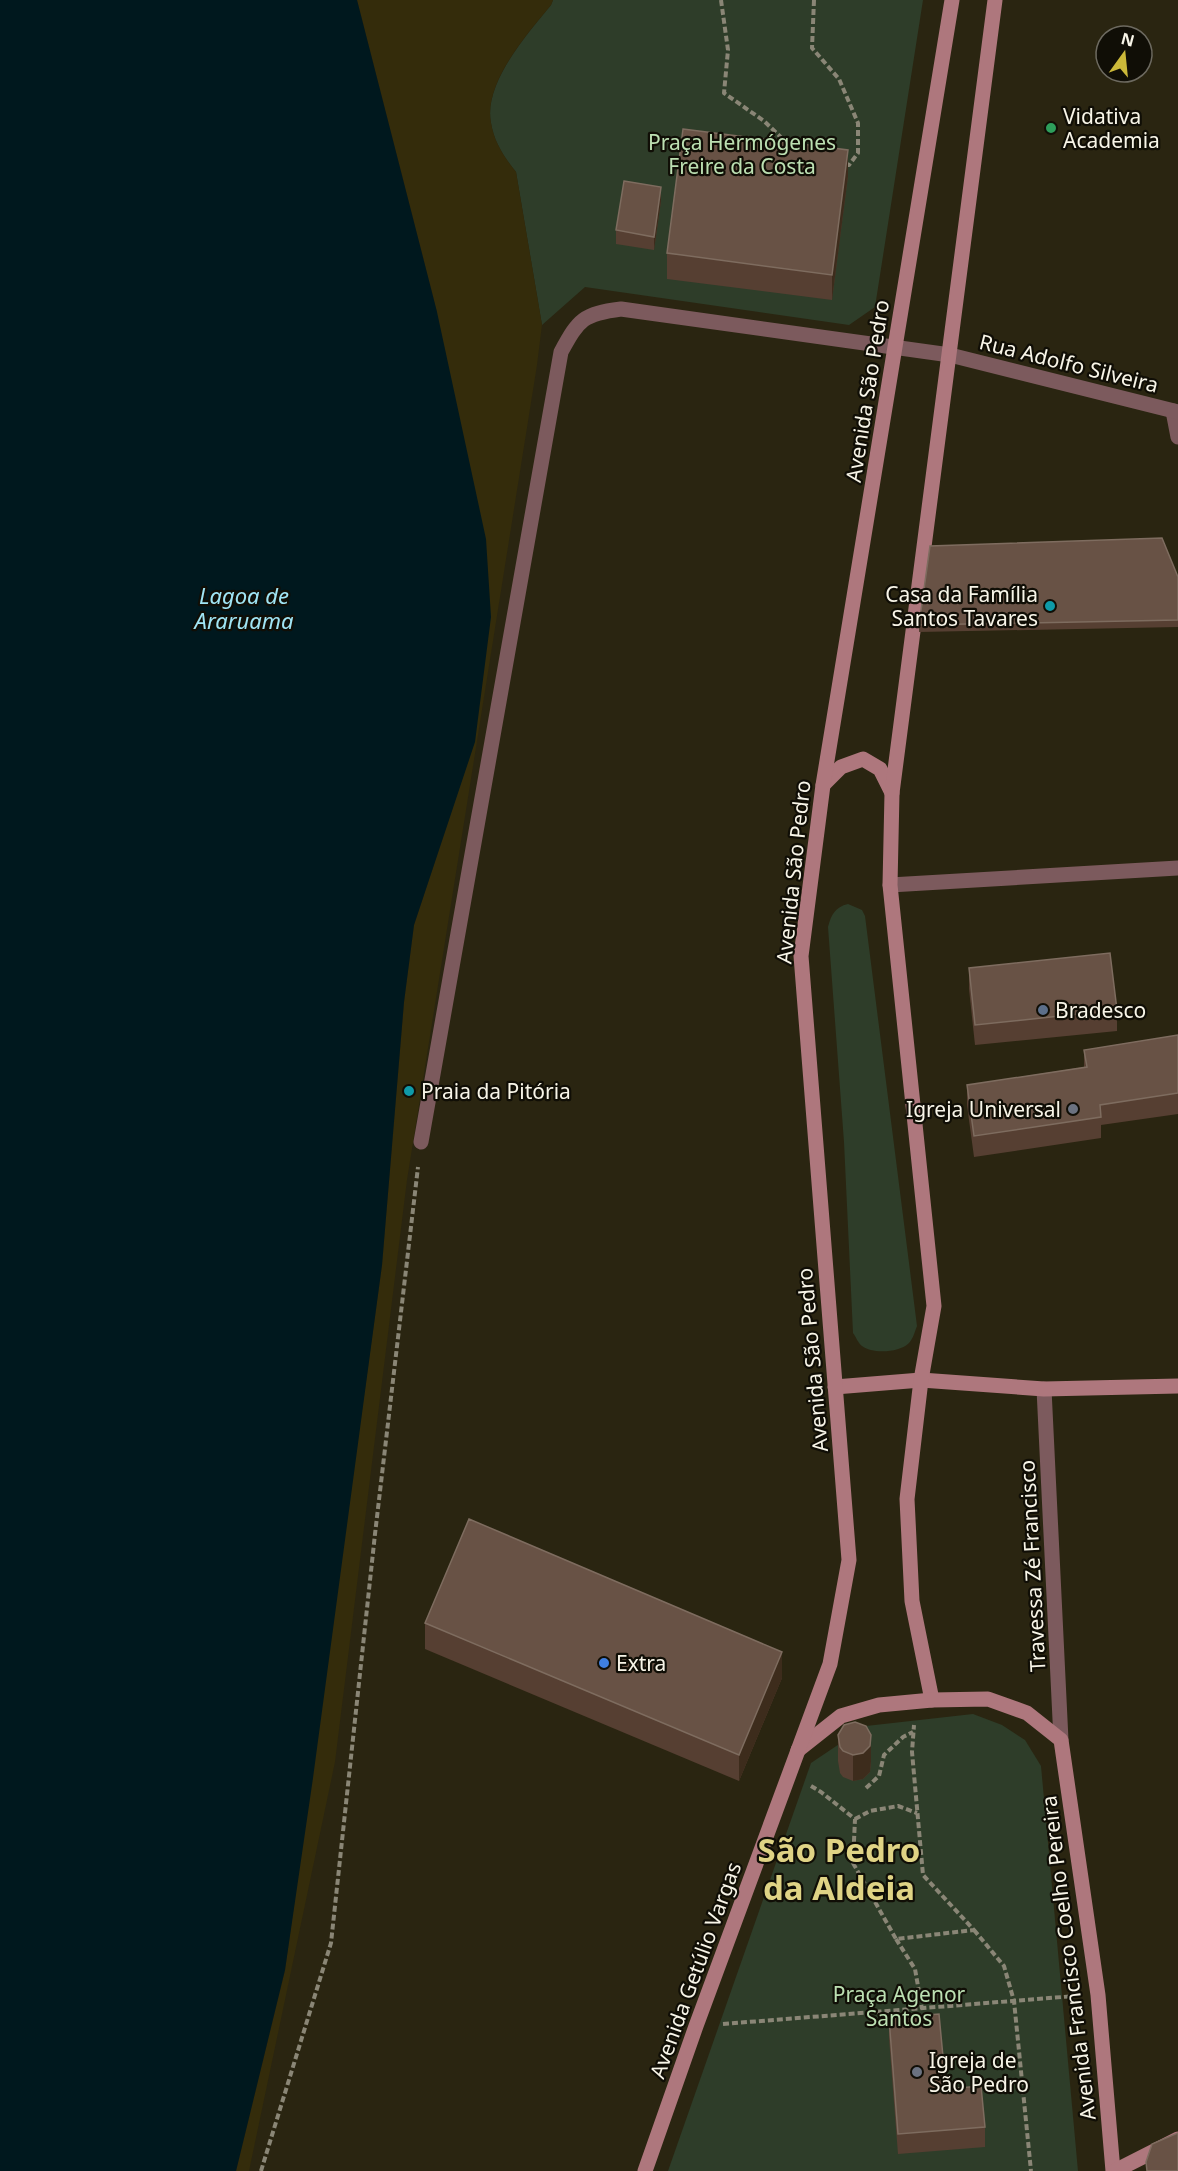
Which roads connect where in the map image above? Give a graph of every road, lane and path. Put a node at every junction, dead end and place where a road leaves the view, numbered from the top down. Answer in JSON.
{"nodes":[{"id":1,"x":721,"y":0,"type":"edge"},
{"id":2,"x":814,"y":0,"type":"edge"},
{"id":3,"x":951,"y":0,"type":"edge"},
{"id":4,"x":995,"y":0,"type":"edge"},
{"id":5,"x":795,"y":150,"type":"edge"},
{"id":6,"x":837,"y":163,"type":"edge"},
{"id":7,"x":895,"y":347,"type":"junction"},
{"id":8,"x":950,"y":355,"type":"junction"},
{"id":9,"x":1175,"y":412,"type":"edge"},
{"id":10,"x":1178,"y":437,"type":"edge"},
{"id":11,"x":823,"y":785,"type":"junction"},
{"id":12,"x":892,"y":793,"type":"junction"},
{"id":13,"x":1178,"y":868,"type":"edge"},
{"id":14,"x":890,"y":885,"type":"junction"},
{"id":15,"x":421,"y":1142,"type":"joint"},
{"id":16,"x":921,"y":1380,"type":"junction"},
{"id":17,"x":1178,"y":1386,"type":"edge"},
{"id":18,"x":835,"y":1387,"type":"junction"},
{"id":19,"x":1044,"y":1389,"type":"junction"},
{"id":20,"x":932,"y":1700,"type":"junction"},
{"id":21,"x":916,"y":1701,"type":"junction"},
{"id":22,"x":913,"y":1732,"type":"junction"},
{"id":23,"x":1061,"y":1740,"type":"junction"},
{"id":24,"x":798,"y":1750,"type":"junction"},
{"id":25,"x":789,"y":1775,"type":"junction"},
{"id":26,"x":866,"y":1788,"type":"dead end"},
{"id":27,"x":917,"y":1813,"type":"junction"},
{"id":28,"x":855,"y":1819,"type":"junction"},
{"id":29,"x":974,"y":1930,"type":"junction"},
{"id":30,"x":896,"y":1939,"type":"junction"},
{"id":31,"x":1098,"y":1995,"type":"junction"},
{"id":32,"x":1014,"y":2001,"type":"junction"},
{"id":33,"x":922,"y":2008,"type":"junction"},
{"id":34,"x":696,"y":2026,"type":"junction"},
{"id":35,"x":1178,"y":2139,"type":"edge"},
{"id":36,"x":261,"y":2171,"type":"edge"},
{"id":37,"x":645,"y":2171,"type":"edge"},
{"id":38,"x":1031,"y":2171,"type":"edge"},
{"id":39,"x":1114,"y":2171,"type":"edge"}],
"edges":[{"from":1,"to":5,"type":"path"},
{"from":2,"to":6,"type":"path"},
{"from":3,"to":7,"type":"street","name":"Avenida São Pedro"},
{"from":4,"to":8,"type":"street"},
{"from":7,"to":8,"type":"street","name":"Rua Adolfo Silveira"},
{"from":7,"to":11,"type":"street","name":"Avenida São Pedro"},
{"from":7,"to":15,"type":"street","name":"Rua Adolfo Silveira"},
{"from":8,"to":9,"type":"street","name":"Rua Adolfo Silveira"},
{"from":8,"to":12,"type":"street"},
{"from":9,"to":10,"type":"street"},
{"from":11,"to":12,"type":"street"},
{"from":11,"to":18,"type":"street","name":"Avenida São Pedro"},
{"from":12,"to":14,"type":"street"},
{"from":13,"to":14,"type":"street"},
{"from":14,"to":16,"type":"street"},
{"from":15,"to":36,"type":"path"},
{"from":16,"to":18,"type":"street"},
{"from":16,"to":19,"type":"street"},
{"from":16,"to":20,"type":"street"},
{"from":17,"to":19,"type":"street"},
{"from":18,"to":24,"type":"street","name":"Avenida São Pedro"},
{"from":19,"to":23,"type":"street","name":"Travessa Zé Francisco"},
{"from":20,"to":21,"type":"street"},
{"from":20,"to":23,"type":"street"},
{"from":21,"to":22,"type":"path"},
{"from":21,"to":24,"type":"street"},
{"from":22,"to":26,"type":"path"},
{"from":22,"to":27,"type":"path"},
{"from":23,"to":31,"type":"street","name":"Avenida Francisco Coelho Pereira"},
{"from":24,"to":25,"type":"street","name":"Avenida Getúlio Vargas"},
{"from":25,"to":28,"type":"path"},
{"from":25,"to":34,"type":"street","name":"Avenida Getúlio Vargas"},
{"from":27,"to":28,"type":"path"},
{"from":27,"to":29,"type":"path"},
{"from":28,"to":30,"type":"path"},
{"from":29,"to":30,"type":"path"},
{"from":29,"to":32,"type":"path"},
{"from":30,"to":33,"type":"path"},
{"from":31,"to":32,"type":"path"},
{"from":31,"to":39,"type":"street","name":"Avenida Francisco Coelho Pereira"},
{"from":32,"to":33,"type":"path"},
{"from":32,"to":38,"type":"path"},
{"from":33,"to":34,"type":"path"},
{"from":34,"to":37,"type":"street","name":"Avenida Getúlio Vargas"},
{"from":35,"to":39,"type":"street"}]}
